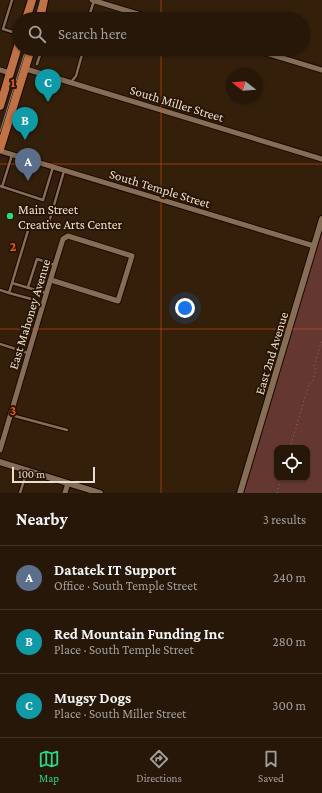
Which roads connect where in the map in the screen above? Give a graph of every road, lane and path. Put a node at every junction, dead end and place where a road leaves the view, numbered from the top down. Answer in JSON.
{"nodes":[{"id":1,"x":12,"y":0,"type":"edge"},
{"id":2,"x":32,"y":0,"type":"edge"},
{"id":3,"x":44,"y":0,"type":"edge"},
{"id":4,"x":93,"y":0,"type":"edge"},
{"id":5,"x":28,"y":12,"type":"edge"},
{"id":6,"x":41,"y":12,"type":"edge"},
{"id":7,"x":90,"y":12,"type":"edge"},
{"id":8,"x":132,"y":12,"type":"edge"},
{"id":9,"x":12,"y":32,"type":"edge"},
{"id":10,"x":15,"y":56,"type":"edge"},
{"id":11,"x":30,"y":56,"type":"edge"},
{"id":12,"x":40,"y":56,"type":"edge"},
{"id":13,"x":82,"y":56,"type":"edge"},
{"id":14,"x":276,"y":56,"type":"edge"},
{"id":15,"x":37,"y":64,"type":"dead end"},
{"id":16,"x":26,"y":69,"type":"junction"},
{"id":17,"x":0,"y":70,"type":"edge"},
{"id":18,"x":322,"y":70,"type":"edge"},
{"id":19,"x":10,"y":73,"type":"junction"},
{"id":20,"x":71,"y":82,"type":"junction"},
{"id":21,"x":2,"y":95,"type":"edge"},
{"id":22,"x":0,"y":106,"type":"edge"},
{"id":23,"x":0,"y":150,"type":"edge"},
{"id":24,"x":12,"y":154,"type":"junction"},
{"id":25,"x":322,"y":159,"type":"edge"},
{"id":26,"x":53,"y":167,"type":"junction"},
{"id":27,"x":64,"y":170,"type":"junction"},
{"id":28,"x":1,"y":187,"type":"edge"},
{"id":29,"x":322,"y":219,"type":"edge"},
{"id":30,"x":314,"y":246,"type":"junction"},
{"id":31,"x":55,"y":265,"type":"junction"},
{"id":32,"x":51,"y":280,"type":"junction"},
{"id":33,"x":12,"y":282,"type":"junction"},
{"id":34,"x":28,"y":287,"type":"junction"},
{"id":35,"x":0,"y":290,"type":"edge"},
{"id":36,"x":9,"y":293,"type":"junction"},
{"id":37,"x":47,"y":293,"type":"junction"},
{"id":38,"x":35,"y":300,"type":"dead end"},
{"id":39,"x":322,"y":340,"type":"edge"},
{"id":40,"x":0,"y":344,"type":"edge"},
{"id":41,"x":29,"y":353,"type":"junction"},
{"id":42,"x":10,"y":415,"type":"junction"},
{"id":43,"x":66,"y":430,"type":"dead end"},
{"id":44,"x":291,"y":445,"type":"edge"},
{"id":45,"x":0,"y":450,"type":"edge"},
{"id":46,"x":0,"y":462,"type":"edge"},
{"id":47,"x":27,"y":470,"type":"junction"},
{"id":48,"x":280,"y":481,"type":"edge"},
{"id":49,"x":68,"y":483,"type":"junction"},
{"id":50,"x":20,"y":493,"type":"edge"},
{"id":51,"x":65,"y":493,"type":"edge"},
{"id":52,"x":100,"y":493,"type":"edge"},
{"id":53,"x":240,"y":493,"type":"edge"},
{"id":54,"x":277,"y":493,"type":"edge"}],
"edges":[{"from":1,"to":9,"type":"lane"},
{"from":2,"to":5,"type":"main road"},
{"from":3,"to":6,"type":"main road"},
{"from":4,"to":7,"type":"lane"},
{"from":4,"to":8,"type":"street"},
{"from":10,"to":19,"type":"main road"},
{"from":11,"to":16,"type":"main road"},
{"from":12,"to":15,"type":"lane"},
{"from":13,"to":20,"type":"lane"},
{"from":14,"to":18,"type":"street"},
{"from":16,"to":20,"type":"street","name":"South Miller Street"},
{"from":16,"to":23,"type":"main road"},
{"from":17,"to":19,"type":"street"},
{"from":19,"to":21,"type":"main road"},
{"from":20,"to":25,"type":"street","name":"South Miller Street"},
{"from":21,"to":22,"type":"main road"},
{"from":23,"to":24,"type":"street","name":"South Temple Street"},
{"from":24,"to":26,"type":"street","name":"South Temple Street"},
{"from":24,"to":28,"type":"lane"},
{"from":26,"to":27,"type":"street","name":"South Temple Street"},
{"from":26,"to":28,"type":"lane"},
{"from":27,"to":30,"type":"street","name":"South Temple Street"},
{"from":27,"to":33,"type":"lane"},
{"from":29,"to":30,"type":"street","name":"East 2nd Avenue"},
{"from":30,"to":53,"type":"street","name":"East 2nd Avenue"},
{"from":31,"to":32,"type":"street","name":"East Mahoney Avenue"},
{"from":31,"to":32,"type":"street","name":"East Mahoney Avenue"},
{"from":31,"to":34,"type":"lane"},
{"from":32,"to":37,"type":"street","name":"East Mahoney Avenue"},
{"from":33,"to":34,"type":"lane"},
{"from":33,"to":36,"type":"lane"},
{"from":34,"to":37,"type":"lane"},
{"from":35,"to":36,"type":"lane"},
{"from":36,"to":38,"type":"lane"},
{"from":37,"to":41,"type":"street","name":"East Mahoney Avenue"},
{"from":39,"to":44,"type":"path"},
{"from":40,"to":41,"type":"lane"},
{"from":41,"to":42,"type":"street","name":"East Mahoney Avenue"},
{"from":42,"to":43,"type":"lane"},
{"from":42,"to":45,"type":"street","name":"East Mahoney Avenue"},
{"from":46,"to":47,"type":"street"},
{"from":47,"to":49,"type":"street"},
{"from":47,"to":50,"type":"lane"},
{"from":48,"to":54,"type":"path"},
{"from":49,"to":51,"type":"street"},
{"from":49,"to":52,"type":"street"}]}
